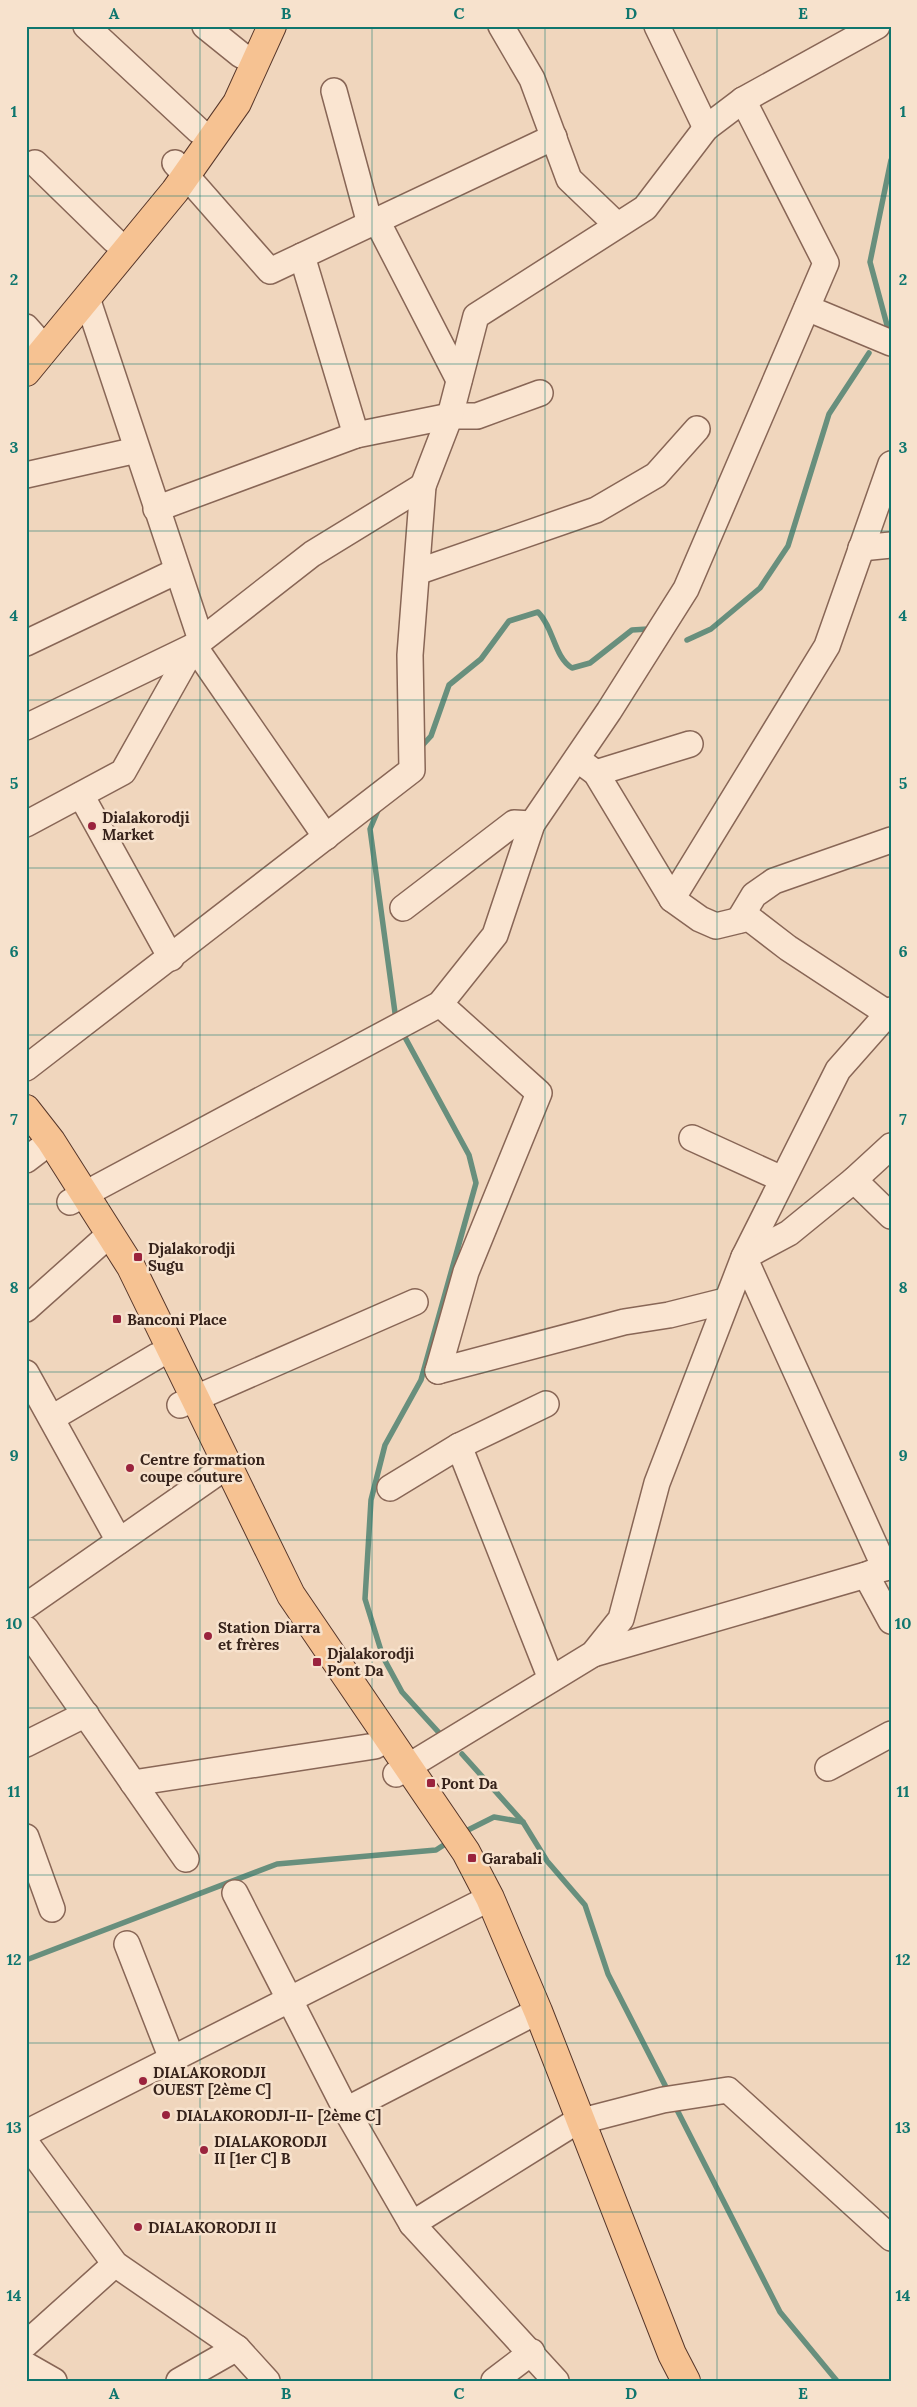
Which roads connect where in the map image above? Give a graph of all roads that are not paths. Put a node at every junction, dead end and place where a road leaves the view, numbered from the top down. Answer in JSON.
{"nodes":[{"id":1,"x":86,"y":26,"type":"edge"},
{"id":2,"x":205,"y":26,"type":"edge"},
{"id":3,"x":255,"y":26,"type":"edge"},
{"id":4,"x":272,"y":26,"type":"edge"},
{"id":5,"x":501,"y":26,"type":"edge"},
{"id":6,"x":656,"y":26,"type":"edge"},
{"id":7,"x":877,"y":26,"type":"edge"},
{"id":8,"x":241,"y":55,"type":"junction"},
{"id":9,"x":334,"y":91,"type":"dead end"},
{"id":10,"x":743,"y":100,"type":"junction"},
{"id":11,"x":706,"y":128,"type":"junction"},
{"id":12,"x":198,"y":130,"type":"junction"},
{"id":13,"x":554,"y":138,"type":"junction"},
{"id":14,"x":35,"y":163,"type":"dead end"},
{"id":15,"x":180,"y":169,"type":"junction"},
{"id":16,"x":374,"y":223,"type":"junction"},
{"id":17,"x":617,"y":225,"type":"junction"},
{"id":18,"x":114,"y":240,"type":"junction"},
{"id":19,"x":302,"y":256,"type":"junction"},
{"id":20,"x":87,"y":298,"type":"junction"},
{"id":21,"x":807,"y":308,"type":"junction"},
{"id":22,"x":29,"y":336,"type":"edge"},
{"id":23,"x":891,"y":343,"type":"edge"},
{"id":24,"x":26,"y":372,"type":"edge"},
{"id":25,"x":459,"y":380,"type":"junction"},
{"id":26,"x":540,"y":393,"type":"dead end"},
{"id":27,"x":450,"y":416,"type":"junction"},
{"id":28,"x":697,"y":430,"type":"dead end"},
{"id":29,"x":356,"y":435,"type":"junction"},
{"id":30,"x":136,"y":450,"type":"junction"},
{"id":31,"x":891,"y":464,"type":"edge"},
{"id":32,"x":26,"y":475,"type":"edge"},
{"id":33,"x":423,"y":486,"type":"junction"},
{"id":34,"x":156,"y":509,"type":"junction"},
{"id":35,"x":891,"y":546,"type":"edge"},
{"id":36,"x":861,"y":548,"type":"junction"},
{"id":37,"x":177,"y":571,"type":"junction"},
{"id":38,"x":417,"y":572,"type":"junction"},
{"id":39,"x":26,"y":643,"type":"edge"},
{"id":40,"x":197,"y":643,"type":"junction"},
{"id":41,"x":26,"y":727,"type":"edge"},
{"id":42,"x":690,"y":744,"type":"dead end"},
{"id":43,"x":586,"y":766,"type":"junction"},
{"id":44,"x":81,"y":794,"type":"junction"},
{"id":45,"x":26,"y":824,"type":"edge"},
{"id":46,"x":532,"y":824,"type":"junction"},
{"id":47,"x":326,"y":837,"type":"junction"},
{"id":48,"x":891,"y":840,"type":"edge"},
{"id":49,"x":672,"y":899,"type":"junction"},
{"id":50,"x":403,"y":908,"type":"dead end"},
{"id":51,"x":739,"y":920,"type":"junction"},
{"id":52,"x":171,"y":958,"type":"junction"},
{"id":53,"x":440,"y":1004,"type":"junction"},
{"id":54,"x":889,"y":1011,"type":"edge"},
{"id":55,"x":26,"y":1068,"type":"edge"},
{"id":56,"x":26,"y":1109,"type":"edge"},
{"id":57,"x":692,"y":1138,"type":"dead end"},
{"id":58,"x":891,"y":1146,"type":"edge"},
{"id":59,"x":35,"y":1147,"type":"edge"},
{"id":60,"x":782,"y":1179,"type":"junction"},
{"id":61,"x":854,"y":1180,"type":"junction"},
{"id":62,"x":77,"y":1198,"type":"junction"},
{"id":63,"x":891,"y":1216,"type":"edge"},
{"id":64,"x":104,"y":1240,"type":"junction"},
{"id":65,"x":744,"y":1257,"type":"junction"},
{"id":66,"x":725,"y":1301,"type":"junction"},
{"id":67,"x":415,"y":1302,"type":"dead end"},
{"id":68,"x":26,"y":1309,"type":"edge"},
{"id":69,"x":156,"y":1356,"type":"junction"},
{"id":70,"x":29,"y":1382,"type":"edge"},
{"id":71,"x":187,"y":1401,"type":"junction"},
{"id":72,"x":546,"y":1404,"type":"dead end"},
{"id":73,"x":52,"y":1418,"type":"junction"},
{"id":74,"x":459,"y":1446,"type":"junction"},
{"id":75,"x":214,"y":1475,"type":"junction"},
{"id":76,"x":390,"y":1488,"type":"dead end"},
{"id":77,"x":119,"y":1541,"type":"junction"},
{"id":78,"x":881,"y":1569,"type":"edge"},
{"id":79,"x":26,"y":1606,"type":"edge"},
{"id":80,"x":891,"y":1621,"type":"edge"},
{"id":81,"x":26,"y":1629,"type":"edge"},
{"id":82,"x":593,"y":1654,"type":"junction"},
{"id":83,"x":551,"y":1679,"type":"junction"},
{"id":84,"x":86,"y":1714,"type":"junction"},
{"id":85,"x":891,"y":1734,"type":"edge"},
{"id":86,"x":381,"y":1741,"type":"junction"},
{"id":87,"x":26,"y":1744,"type":"edge"},
{"id":88,"x":828,"y":1768,"type":"dead end"},
{"id":89,"x":402,"y":1770,"type":"junction"},
{"id":90,"x":133,"y":1783,"type":"junction"},
{"id":91,"x":26,"y":1837,"type":"edge"},
{"id":92,"x":186,"y":1859,"type":"dead end"},
{"id":93,"x":235,"y":1893,"type":"dead end"},
{"id":94,"x":484,"y":1901,"type":"junction"},
{"id":95,"x":52,"y":1910,"type":"dead end"},
{"id":96,"x":127,"y":1944,"type":"dead end"},
{"id":97,"x":289,"y":2000,"type":"junction"},
{"id":98,"x":534,"y":2013,"type":"junction"},
{"id":99,"x":172,"y":2059,"type":"junction"},
{"id":100,"x":346,"y":2110,"type":"junction"},
{"id":101,"x":578,"y":2122,"type":"junction"},
{"id":102,"x":26,"y":2133,"type":"edge"},
{"id":103,"x":26,"y":2143,"type":"edge"},
{"id":104,"x":412,"y":2224,"type":"junction"},
{"id":105,"x":891,"y":2238,"type":"edge"},
{"id":106,"x":115,"y":2264,"type":"junction"},
{"id":107,"x":26,"y":2344,"type":"edge"},
{"id":108,"x":236,"y":2348,"type":"junction"},
{"id":109,"x":532,"y":2352,"type":"junction"},
{"id":110,"x":26,"y":2365,"type":"edge"},
{"id":111,"x":54,"y":2381,"type":"edge"},
{"id":112,"x":179,"y":2381,"type":"edge"},
{"id":113,"x":267,"y":2381,"type":"edge"},
{"id":114,"x":494,"y":2381,"type":"edge"},
{"id":115,"x":556,"y":2381,"type":"edge"},
{"id":116,"x":672,"y":2381,"type":"edge"},
{"id":117,"x":686,"y":2381,"type":"edge"}],
"edges":[{"from":1,"to":12,"type":"street"},
{"from":2,"to":8,"type":"street"},
{"from":3,"to":8,"type":"main road"},
{"from":4,"to":15,"type":"main road"},
{"from":5,"to":13,"type":"street"},
{"from":6,"to":11,"type":"street"},
{"from":7,"to":10,"type":"street"},
{"from":8,"to":12,"type":"main road"},
{"from":9,"to":16,"type":"street"},
{"from":10,"to":11,"type":"street"},
{"from":10,"to":21,"type":"street"},
{"from":11,"to":17,"type":"street"},
{"from":12,"to":15,"type":"main road"},
{"from":13,"to":16,"type":"street"},
{"from":13,"to":17,"type":"street"},
{"from":14,"to":18,"type":"street"},
{"from":15,"to":18,"type":"main road"},
{"from":15,"to":19,"type":"street"},
{"from":15,"to":20,"type":"main road"},
{"from":16,"to":19,"type":"street"},
{"from":16,"to":25,"type":"street"},
{"from":17,"to":25,"type":"street"},
{"from":18,"to":22,"type":"main road"},
{"from":19,"to":29,"type":"street"},
{"from":20,"to":24,"type":"main road"},
{"from":20,"to":30,"type":"street"},
{"from":21,"to":23,"type":"street"},
{"from":21,"to":43,"type":"street"},
{"from":25,"to":27,"type":"street"},
{"from":26,"to":27,"type":"street"},
{"from":27,"to":29,"type":"street"},
{"from":27,"to":33,"type":"street"},
{"from":28,"to":38,"type":"street"},
{"from":29,"to":34,"type":"street"},
{"from":30,"to":32,"type":"street"},
{"from":30,"to":34,"type":"street"},
{"from":31,"to":36,"type":"street"},
{"from":33,"to":38,"type":"street"},
{"from":33,"to":40,"type":"street"},
{"from":34,"to":37,"type":"street"},
{"from":35,"to":36,"type":"street"},
{"from":36,"to":49,"type":"street"},
{"from":37,"to":39,"type":"street"},
{"from":37,"to":40,"type":"street"},
{"from":38,"to":47,"type":"street"},
{"from":40,"to":41,"type":"street"},
{"from":40,"to":44,"type":"street"},
{"from":40,"to":47,"type":"street"},
{"from":42,"to":43,"type":"street"},
{"from":43,"to":46,"type":"street"},
{"from":43,"to":49,"type":"street"},
{"from":44,"to":45,"type":"street"},
{"from":44,"to":52,"type":"street"},
{"from":46,"to":50,"type":"street"},
{"from":46,"to":53,"type":"street"},
{"from":47,"to":52,"type":"street"},
{"from":48,"to":51,"type":"street"},
{"from":49,"to":51,"type":"street"},
{"from":51,"to":54,"type":"street"},
{"from":52,"to":55,"type":"street"},
{"from":53,"to":62,"type":"street"},
{"from":53,"to":66,"type":"street"},
{"from":54,"to":60,"type":"street"},
{"from":56,"to":59,"type":"main road"},
{"from":57,"to":60,"type":"street"},
{"from":58,"to":61,"type":"street"},
{"from":59,"to":62,"type":"main road"},
{"from":60,"to":65,"type":"street"},
{"from":61,"to":63,"type":"street"},
{"from":61,"to":65,"type":"street"},
{"from":62,"to":64,"type":"main road"},
{"from":64,"to":68,"type":"street"},
{"from":64,"to":69,"type":"main road"},
{"from":64,"to":71,"type":"main road"},
{"from":65,"to":66,"type":"street"},
{"from":65,"to":78,"type":"street"},
{"from":66,"to":82,"type":"street"},
{"from":67,"to":71,"type":"street"},
{"from":69,"to":71,"type":"main road"},
{"from":69,"to":73,"type":"street"},
{"from":70,"to":73,"type":"street"},
{"from":71,"to":75,"type":"main road"},
{"from":71,"to":86,"type":"main road"},
{"from":72,"to":74,"type":"street"},
{"from":73,"to":77,"type":"street"},
{"from":74,"to":76,"type":"street"},
{"from":74,"to":83,"type":"street"},
{"from":75,"to":77,"type":"street"},
{"from":75,"to":86,"type":"main road"},
{"from":77,"to":79,"type":"street"},
{"from":78,"to":80,"type":"street"},
{"from":78,"to":82,"type":"street"},
{"from":81,"to":84,"type":"street"},
{"from":82,"to":83,"type":"street"},
{"from":83,"to":89,"type":"street"},
{"from":84,"to":87,"type":"street"},
{"from":84,"to":90,"type":"street"},
{"from":85,"to":88,"type":"street"},
{"from":86,"to":89,"type":"main road"},
{"from":86,"to":90,"type":"street"},
{"from":89,"to":94,"type":"main road"},
{"from":90,"to":92,"type":"street"},
{"from":91,"to":95,"type":"street"},
{"from":93,"to":97,"type":"street"},
{"from":94,"to":97,"type":"street"},
{"from":94,"to":98,"type":"main road"},
{"from":96,"to":99,"type":"street"},
{"from":97,"to":99,"type":"street"},
{"from":97,"to":100,"type":"street"},
{"from":98,"to":100,"type":"street"},
{"from":98,"to":101,"type":"main road"},
{"from":99,"to":102,"type":"street"},
{"from":100,"to":104,"type":"street"},
{"from":101,"to":104,"type":"street"},
{"from":101,"to":105,"type":"street"},
{"from":101,"to":116,"type":"main road"},
{"from":101,"to":117,"type":"main road"},
{"from":103,"to":106,"type":"street"},
{"from":104,"to":109,"type":"street"},
{"from":106,"to":107,"type":"street"},
{"from":106,"to":108,"type":"street"},
{"from":108,"to":112,"type":"street"},
{"from":108,"to":113,"type":"street"},
{"from":109,"to":114,"type":"street"},
{"from":109,"to":115,"type":"street"},
{"from":110,"to":111,"type":"street"}]}
